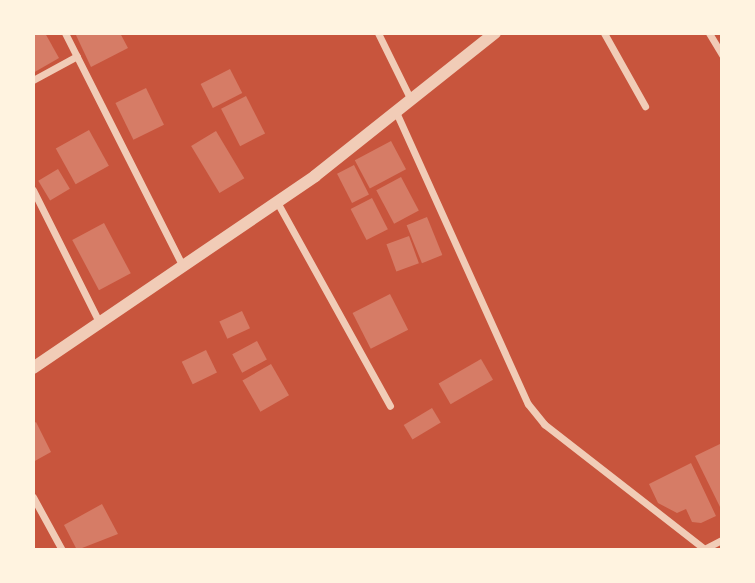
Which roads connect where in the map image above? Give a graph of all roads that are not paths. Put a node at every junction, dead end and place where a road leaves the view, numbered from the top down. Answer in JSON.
{"nodes":[{"id":1,"x":65,"y":33,"type":"edge"},
{"id":2,"x":378,"y":33,"type":"edge"},
{"id":3,"x":495,"y":33,"type":"edge"},
{"id":4,"x":604,"y":33,"type":"edge"},
{"id":5,"x":709,"y":33,"type":"edge"},
{"id":6,"x":722,"y":55,"type":"edge"},
{"id":7,"x":77,"y":56,"type":"junction"},
{"id":8,"x":33,"y":80,"type":"edge"},
{"id":9,"x":411,"y":100,"type":"junction"},
{"id":10,"x":645,"y":106,"type":"dead end"},
{"id":11,"x":396,"y":112,"type":"junction"},
{"id":12,"x":33,"y":190,"type":"edge"},
{"id":13,"x":275,"y":198,"type":"junction"},
{"id":14,"x":182,"y":265,"type":"junction"},
{"id":15,"x":99,"y":322,"type":"junction"},
{"id":16,"x":33,"y":368,"type":"edge"},
{"id":17,"x":390,"y":406,"type":"dead end"},
{"id":18,"x":33,"y":497,"type":"edge"},
{"id":19,"x":722,"y":540,"type":"edge"},
{"id":20,"x":705,"y":549,"type":"edge"},
{"id":21,"x":62,"y":550,"type":"edge"}],
"edges":[{"from":1,"to":7,"type":"street"},
{"from":2,"to":9,"type":"street"},
{"from":3,"to":9,"type":"street"},
{"from":4,"to":10,"type":"street"},
{"from":5,"to":6,"type":"street"},
{"from":7,"to":8,"type":"street"},
{"from":7,"to":14,"type":"street"},
{"from":9,"to":11,"type":"street"},
{"from":11,"to":13,"type":"street"},
{"from":11,"to":20,"type":"street"},
{"from":12,"to":15,"type":"street"},
{"from":13,"to":14,"type":"street"},
{"from":13,"to":17,"type":"street"},
{"from":14,"to":15,"type":"street"},
{"from":15,"to":16,"type":"street"},
{"from":18,"to":21,"type":"street"},
{"from":19,"to":20,"type":"street"}]}
